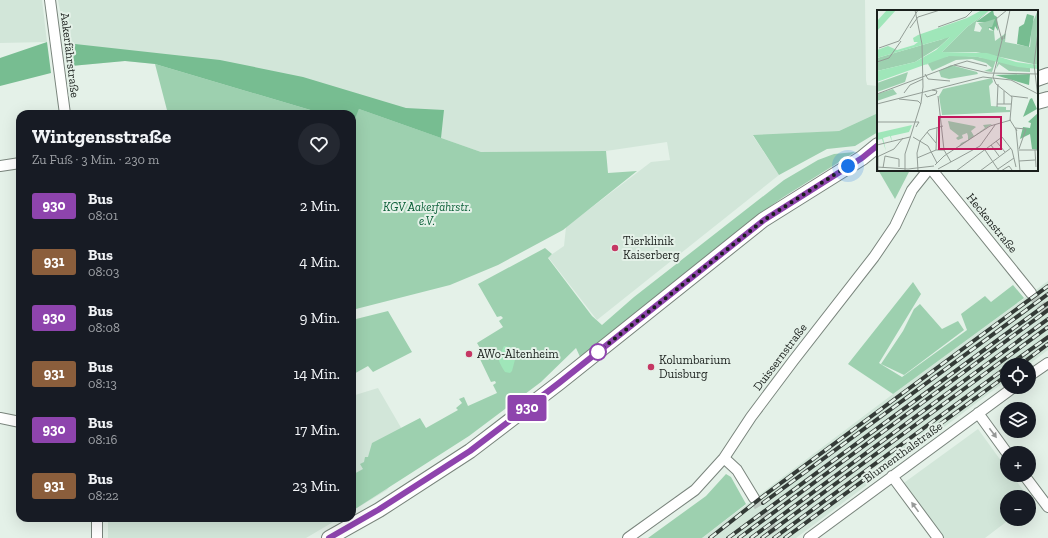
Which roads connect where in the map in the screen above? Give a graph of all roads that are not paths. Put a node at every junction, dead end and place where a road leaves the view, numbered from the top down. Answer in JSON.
{"nodes":[{"id":1,"x":50,"y":0,"type":"edge"},
{"id":2,"x":1048,"y":75,"type":"edge"},
{"id":3,"x":1038,"y":79,"type":"edge"},
{"id":4,"x":1048,"y":99,"type":"edge"},
{"id":5,"x":1038,"y":102,"type":"edge"},
{"id":6,"x":64,"y":110,"type":"edge"},
{"id":7,"x":877,"y":146,"type":"edge"},
{"id":8,"x":877,"y":154,"type":"edge"},
{"id":9,"x":862,"y":158,"type":"junction"},
{"id":10,"x":16,"y":164,"type":"edge"},
{"id":11,"x":0,"y":166,"type":"edge"},
{"id":12,"x":927,"y":171,"type":"edge"},
{"id":13,"x":933,"y":171,"type":"edge"},
{"id":14,"x":1031,"y":293,"type":"tunnel mouth"},
{"id":15,"x":1048,"y":363,"type":"edge"},
{"id":16,"x":1036,"y":371,"type":"edge"},
{"id":17,"x":1004,"y":394,"type":"edge"},
{"id":18,"x":978,"y":413,"type":"junction"},
{"id":19,"x":0,"y":418,"type":"edge"},
{"id":20,"x":16,"y":421,"type":"edge"},
{"id":21,"x":1002,"y":446,"type":"edge"},
{"id":22,"x":724,"y":458,"type":"junction"},
{"id":23,"x":892,"y":476,"type":"junction"},
{"id":24,"x":1029,"y":482,"type":"edge"},
{"id":25,"x":754,"y":498,"type":"tunnel mouth"},
{"id":26,"x":1048,"y":507,"type":"edge"},
{"id":27,"x":97,"y":522,"type":"edge"},
{"id":28,"x":97,"y":538,"type":"edge"},
{"id":29,"x":329,"y":538,"type":"edge"},
{"id":30,"x":628,"y":538,"type":"edge"},
{"id":31,"x":809,"y":538,"type":"edge"},
{"id":32,"x":938,"y":538,"type":"edge"}],
"edges":[{"from":1,"to":6,"type":"street","name":"Aakerfährstraße"},
{"from":2,"to":3,"type":"main road"},
{"from":4,"to":5,"type":"main road"},
{"from":7,"to":9,"type":"main road"},
{"from":8,"to":9,"type":"main road"},
{"from":9,"to":29,"type":"main road"},
{"from":10,"to":11,"type":"street"},
{"from":12,"to":22,"type":"street","name":"Duissernstraße"},
{"from":13,"to":14,"type":"street","name":"Heckenstraße"},
{"from":15,"to":16,"type":"street"},
{"from":17,"to":18,"type":"street","name":"Blumenthalstraße"},
{"from":18,"to":21,"type":"street","one_way":true},
{"from":18,"to":23,"type":"street","name":"Blumenthalstraße"},
{"from":19,"to":20,"type":"street"},
{"from":22,"to":25,"type":"street"},
{"from":22,"to":30,"type":"street","name":"Duissernstraße"},
{"from":23,"to":31,"type":"street","name":"Blumenthalstraße"},
{"from":32,"to":23,"type":"street","one_way":true},
{"from":24,"to":26,"type":"street"},
{"from":27,"to":28,"type":"street"}]}
